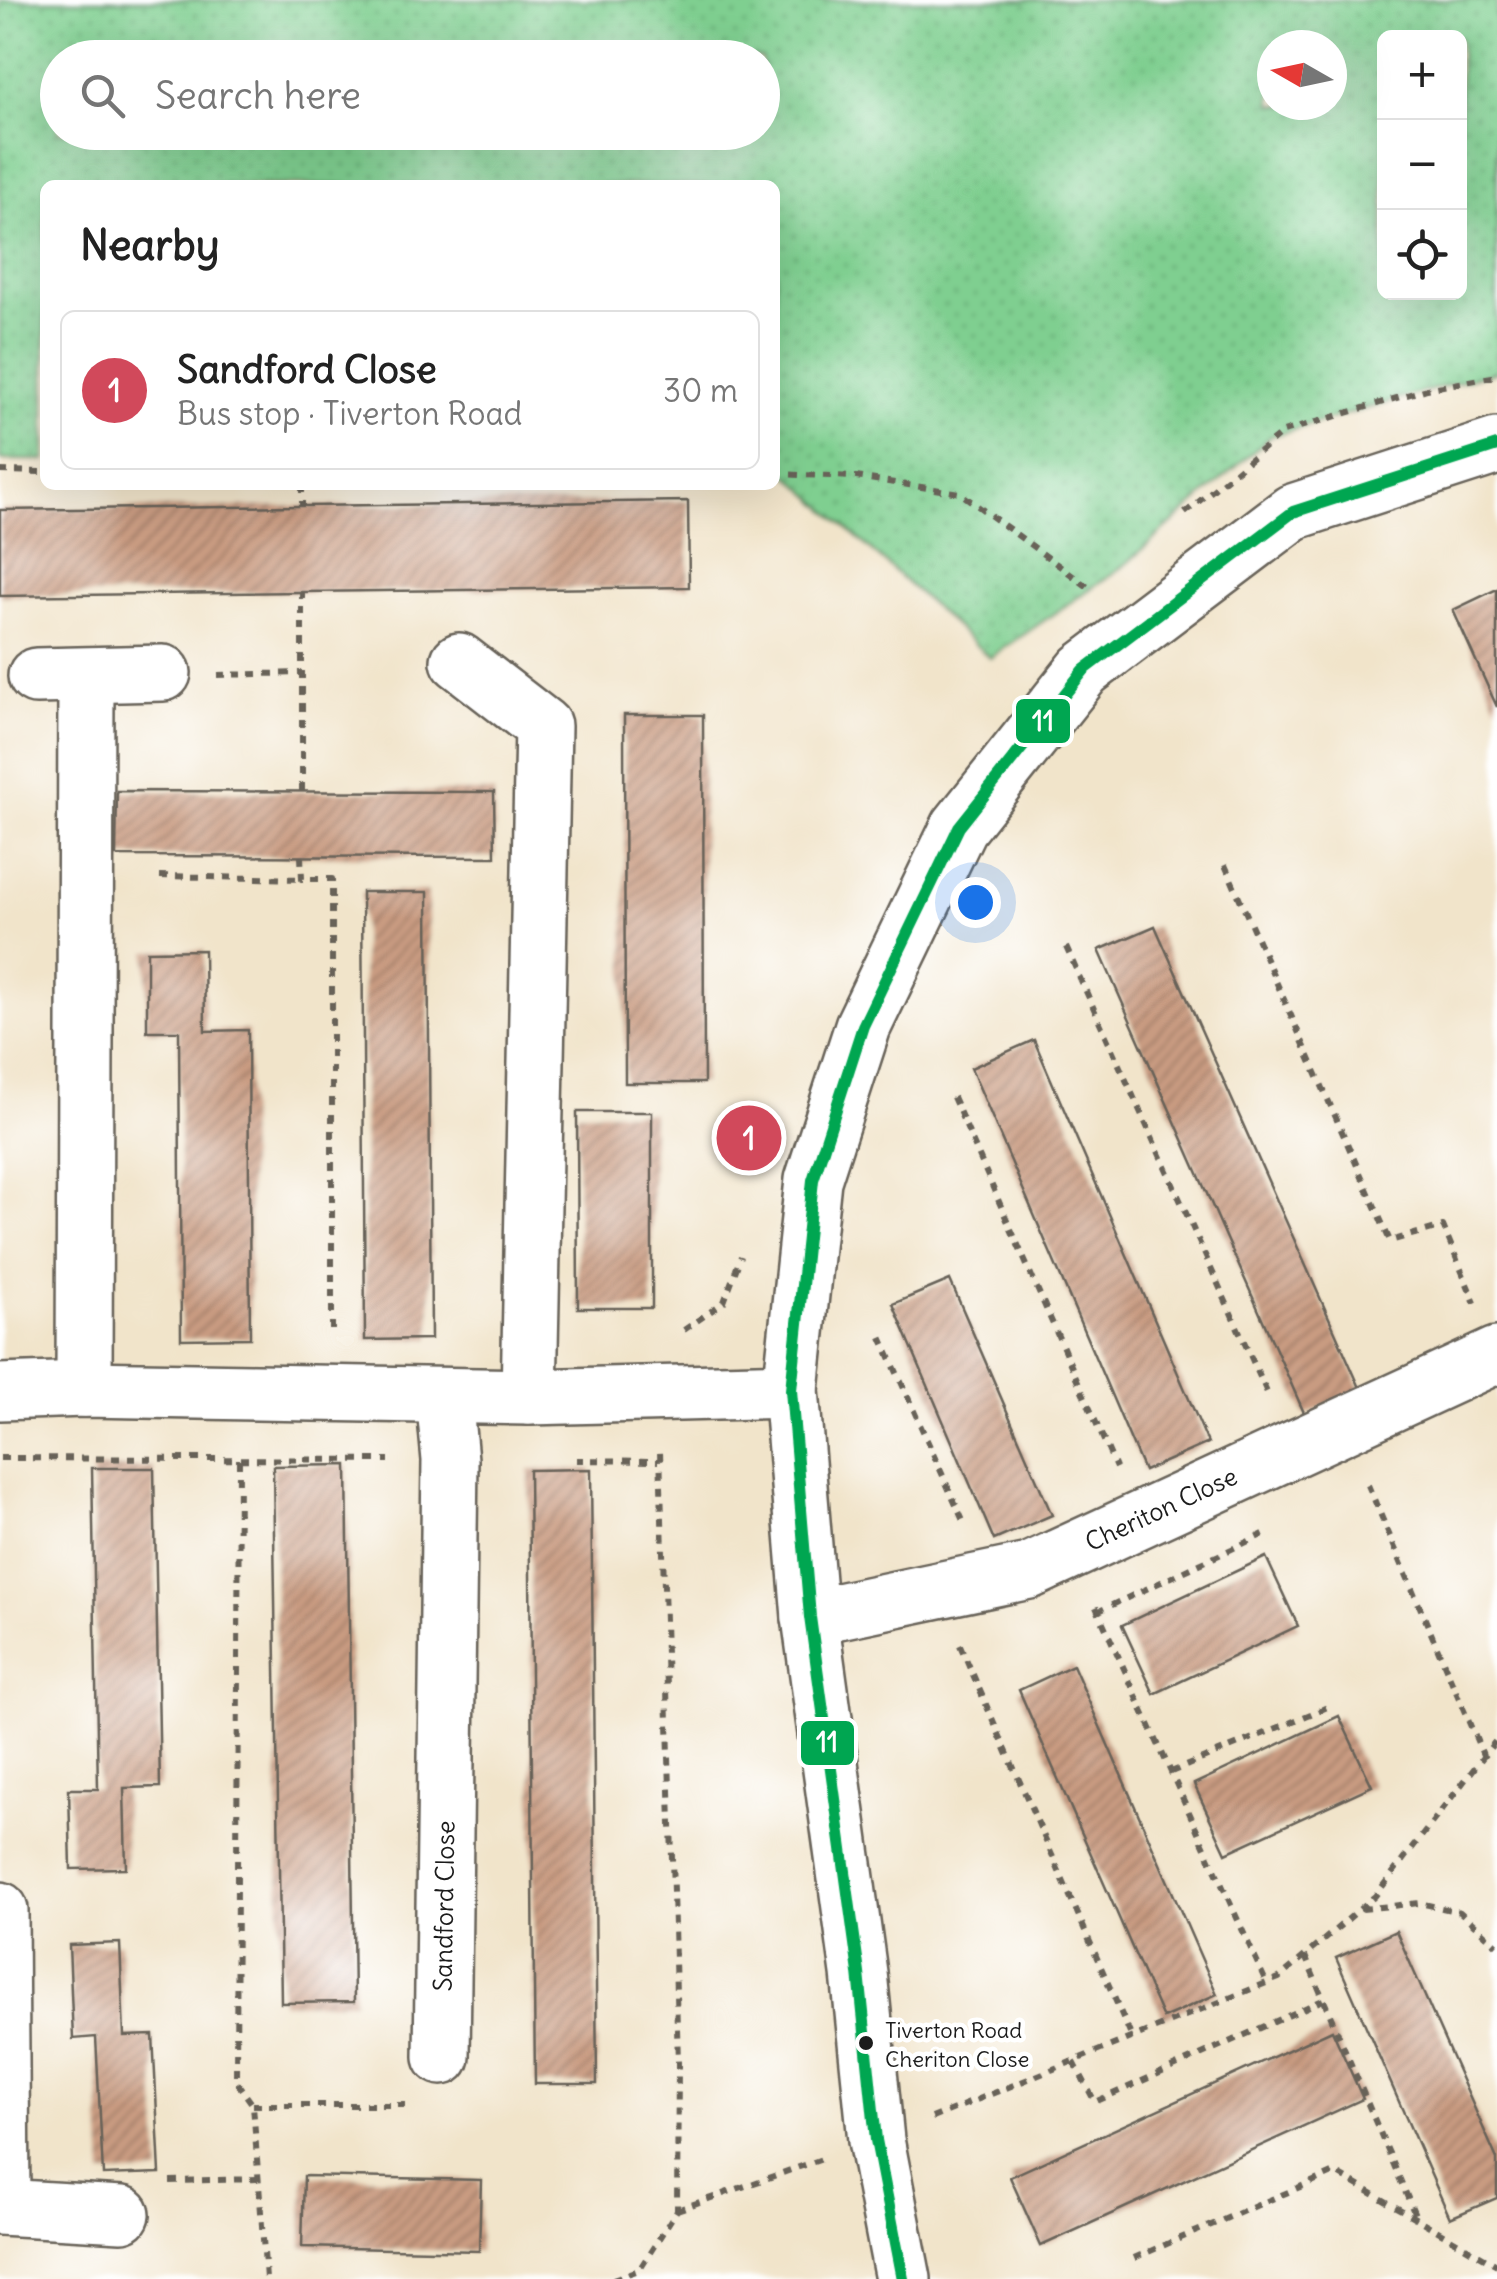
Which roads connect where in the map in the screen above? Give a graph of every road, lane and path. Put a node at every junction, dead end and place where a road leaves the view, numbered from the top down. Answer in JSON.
{"nodes":[{"id":1,"x":1497,"y":446,"type":"edge"},
{"id":2,"x":0,"y":472,"type":"edge"},
{"id":3,"x":40,"y":472,"type":"edge"},
{"id":4,"x":780,"y":474,"type":"edge"},
{"id":5,"x":302,"y":490,"type":"edge"},
{"id":6,"x":302,"y":506,"type":"dead end"},
{"id":7,"x":1088,"y":587,"type":"dead end"},
{"id":8,"x":302,"y":592,"type":"dead end"},
{"id":9,"x":460,"y":661,"type":"dead end"},
{"id":10,"x":163,"y":673,"type":"joint"},
{"id":11,"x":302,"y":673,"type":"junction"},
{"id":12,"x":302,"y":791,"type":"dead end"},
{"id":13,"x":301,"y":856,"type":"dead end"},
{"id":14,"x":1225,"y":865,"type":"dead end"},
{"id":15,"x":160,"y":876,"type":"dead end"},
{"id":16,"x":302,"y":879,"type":"junction"},
{"id":17,"x":1066,"y":947,"type":"dead end"},
{"id":18,"x":953,"y":1097,"type":"dead end"},
{"id":19,"x":881,"y":1338,"type":"dead end"},
{"id":20,"x":1497,"y":1354,"type":"edge"},
{"id":21,"x":84,"y":1389,"type":"junction"},
{"id":22,"x":791,"y":1390,"type":"junction"},
{"id":23,"x":0,"y":1392,"type":"edge"},
{"id":24,"x":332,"y":1394,"type":"junction"},
{"id":25,"x":444,"y":1396,"type":"junction"},
{"id":26,"x":529,"y":1398,"type":"junction"},
{"id":27,"x":1293,"y":1449,"type":"junction"},
{"id":28,"x":0,"y":1458,"type":"edge"},
{"id":29,"x":240,"y":1459,"type":"junction"},
{"id":30,"x":450,"y":1460,"type":"junction"},
{"id":31,"x":563,"y":1460,"type":"dead end"},
{"id":32,"x":658,"y":1461,"type":"dead end"},
{"id":33,"x":1368,"y":1485,"type":"dead end"},
{"id":34,"x":1138,"y":1520,"type":"junction"},
{"id":35,"x":1076,"y":1549,"type":"junction"},
{"id":36,"x":989,"y":1579,"type":"junction"},
{"id":37,"x":936,"y":1590,"type":"junction"},
{"id":38,"x":810,"y":1618,"type":"junction"},
{"id":39,"x":1330,"y":1706,"type":"dead end"},
{"id":40,"x":1497,"y":1739,"type":"edge"},
{"id":41,"x":1484,"y":1756,"type":"junction"},
{"id":42,"x":1171,"y":1772,"type":"junction"},
{"id":43,"x":0,"y":1910,"type":"edge"},
{"id":44,"x":1358,"y":1910,"type":"junction"},
{"id":45,"x":1497,"y":1945,"type":"edge"},
{"id":46,"x":1305,"y":1956,"type":"junction"},
{"id":47,"x":1266,"y":1982,"type":"junction"},
{"id":48,"x":1323,"y":2000,"type":"junction"},
{"id":49,"x":1132,"y":2038,"type":"junction"},
{"id":50,"x":442,"y":2057,"type":"joint"},
{"id":51,"x":1074,"y":2062,"type":"junction"},
{"id":52,"x":253,"y":2104,"type":"junction"},
{"id":53,"x":876,"y":2140,"type":"junction"},
{"id":54,"x":259,"y":2179,"type":"junction"},
{"id":55,"x":1,"y":2207,"type":"edge"},
{"id":56,"x":677,"y":2210,"type":"dead end"},
{"id":57,"x":122,"y":2214,"type":"joint"},
{"id":58,"x":1417,"y":2218,"type":"junction"},
{"id":59,"x":1134,"y":2258,"type":"dead end"},
{"id":60,"x":1497,"y":2265,"type":"edge"},
{"id":61,"x":266,"y":2279,"type":"edge"},
{"id":62,"x":903,"y":2279,"type":"edge"}],
"edges":[{"from":1,"to":22,"type":"street"},
{"from":2,"to":3,"type":"path"},
{"from":4,"to":7,"type":"path"},
{"from":5,"to":6,"type":"path"},
{"from":8,"to":11,"type":"path"},
{"from":9,"to":26,"type":"street"},
{"from":10,"to":11,"type":"path"},
{"from":10,"to":21,"type":"street"},
{"from":11,"to":12,"type":"path"},
{"from":13,"to":16,"type":"path"},
{"from":14,"to":20,"type":"path"},
{"from":15,"to":16,"type":"path"},
{"from":16,"to":24,"type":"path"},
{"from":17,"to":27,"type":"path"},
{"from":18,"to":34,"type":"path"},
{"from":19,"to":36,"type":"path"},
{"from":20,"to":27,"type":"street","name":"Cheriton Close"},
{"from":21,"to":23,"type":"street"},
{"from":21,"to":24,"type":"street"},
{"from":22,"to":26,"type":"street"},
{"from":22,"to":38,"type":"street"},
{"from":24,"to":25,"type":"street"},
{"from":25,"to":26,"type":"street"},
{"from":25,"to":30,"type":"street","name":"Sandford Close"},
{"from":27,"to":34,"type":"street","name":"Cheriton Close"},
{"from":28,"to":29,"type":"path"},
{"from":29,"to":30,"type":"path"},
{"from":29,"to":52,"type":"path"},
{"from":30,"to":50,"type":"street","name":"Sandford Close"},
{"from":31,"to":32,"type":"path"},
{"from":33,"to":41,"type":"path"},
{"from":34,"to":35,"type":"street","name":"Cheriton Close"},
{"from":35,"to":36,"type":"street","name":"Cheriton Close"},
{"from":35,"to":42,"type":"path"},
{"from":36,"to":37,"type":"street","name":"Cheriton Close"},
{"from":37,"to":38,"type":"street","name":"Cheriton Close"},
{"from":37,"to":49,"type":"path"},
{"from":38,"to":53,"type":"street"},
{"from":39,"to":42,"type":"path"},
{"from":40,"to":41,"type":"path"},
{"from":41,"to":44,"type":"path"},
{"from":42,"to":47,"type":"path"},
{"from":43,"to":55,"type":"street"},
{"from":44,"to":45,"type":"path"},
{"from":44,"to":46,"type":"path"},
{"from":46,"to":47,"type":"path"},
{"from":46,"to":48,"type":"path"},
{"from":47,"to":49,"type":"path"},
{"from":48,"to":51,"type":"path"},
{"from":48,"to":58,"type":"path"},
{"from":49,"to":51,"type":"path"},
{"from":50,"to":52,"type":"path"},
{"from":51,"to":53,"type":"path"},
{"from":52,"to":54,"type":"path"},
{"from":53,"to":56,"type":"path"},
{"from":53,"to":62,"type":"street"},
{"from":54,"to":57,"type":"path"},
{"from":54,"to":61,"type":"path"},
{"from":55,"to":57,"type":"street"},
{"from":58,"to":59,"type":"path"},
{"from":58,"to":60,"type":"path"}]}
